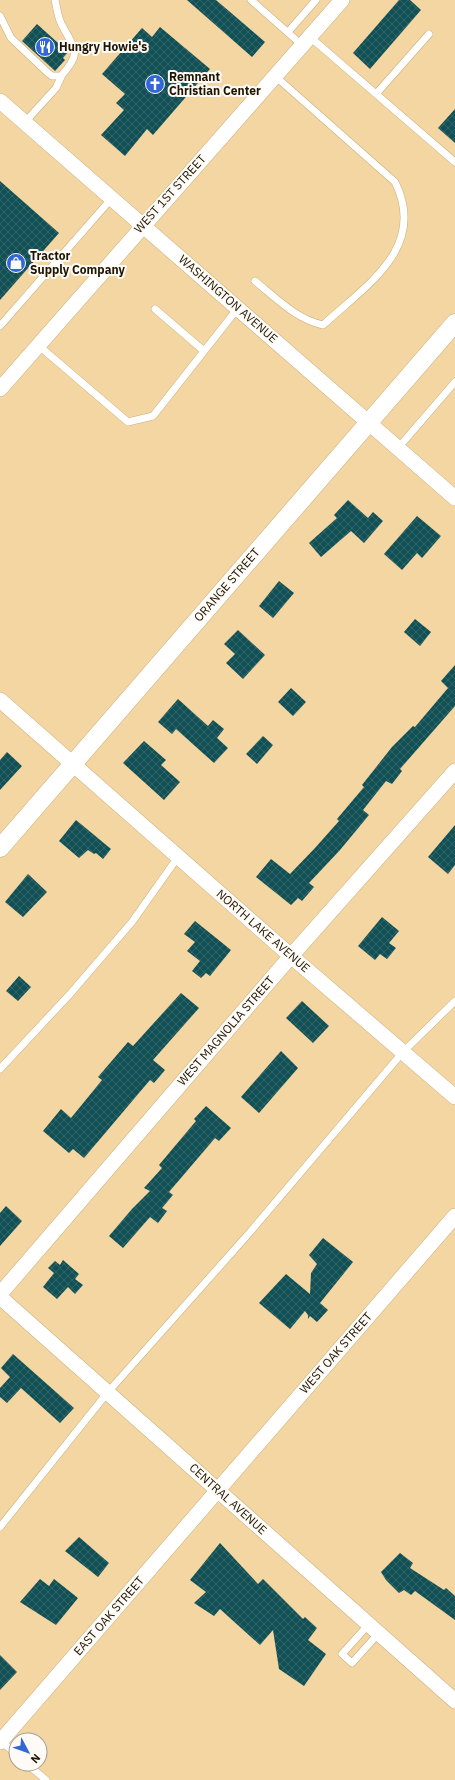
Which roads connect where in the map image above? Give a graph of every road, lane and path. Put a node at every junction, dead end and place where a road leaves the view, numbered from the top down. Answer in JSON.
{"nodes":[{"id":1,"x":55,"y":0,"type":"edge"},
{"id":2,"x":251,"y":0,"type":"edge"},
{"id":3,"x":316,"y":0,"type":"edge"},
{"id":4,"x":342,"y":0,"type":"edge"},
{"id":5,"x":0,"y":16,"type":"edge"},
{"id":6,"x":288,"y":32,"type":"junction"},
{"id":7,"x":429,"y":34,"type":"dead end"},
{"id":8,"x":306,"y":41,"type":"junction"},
{"id":9,"x":62,"y":75,"type":"junction"},
{"id":10,"x":275,"y":76,"type":"junction"},
{"id":11,"x":376,"y":94,"type":"junction"},
{"id":12,"x":0,"y":101,"type":"edge"},
{"id":13,"x":25,"y":122,"type":"junction"},
{"id":14,"x":455,"y":162,"type":"edge"},
{"id":15,"x":112,"y":198,"type":"junction"},
{"id":16,"x":143,"y":225,"type":"junction"},
{"id":17,"x":255,"y":281,"type":"dead end"},
{"id":18,"x":239,"y":308,"type":"junction"},
{"id":19,"x":155,"y":309,"type":"dead end"},
{"id":20,"x":0,"y":326,"type":"edge"},
{"id":21,"x":454,"y":326,"type":"edge"},
{"id":22,"x":38,"y":345,"type":"junction"},
{"id":23,"x":204,"y":351,"type":"junction"},
{"id":24,"x":455,"y":382,"type":"edge"},
{"id":25,"x":0,"y":389,"type":"edge"},
{"id":26,"x":368,"y":423,"type":"junction"},
{"id":27,"x":398,"y":448,"type":"junction"},
{"id":28,"x":455,"y":498,"type":"edge"},
{"id":29,"x":0,"y":700,"type":"edge"},
{"id":30,"x":74,"y":763,"type":"junction"},
{"id":31,"x":455,"y":771,"type":"edge"},
{"id":32,"x":0,"y":848,"type":"edge"},
{"id":33,"x":179,"y":856,"type":"junction"},
{"id":34,"x":291,"y":956,"type":"junction"},
{"id":35,"x":455,"y":1001,"type":"edge"},
{"id":36,"x":402,"y":1052,"type":"junction"},
{"id":37,"x":0,"y":1069,"type":"edge"},
{"id":38,"x":455,"y":1097,"type":"edge"},
{"id":39,"x":455,"y":1216,"type":"edge"},
{"id":40,"x":0,"y":1296,"type":"edge"},
{"id":41,"x":108,"y":1392,"type":"junction"},
{"id":42,"x":218,"y":1490,"type":"junction"},
{"id":43,"x":0,"y":1527,"type":"edge"},
{"id":44,"x":374,"y":1629,"type":"junction"},
{"id":45,"x":455,"y":1701,"type":"edge"},
{"id":46,"x":1,"y":1742,"type":"edge"},
{"id":47,"x":36,"y":1772,"type":"edge"},
{"id":48,"x":46,"y":1780,"type":"edge"}],
"edges":[{"from":1,"to":9,"type":"lane"},
{"from":2,"to":6,"type":"lane"},
{"from":3,"to":6,"type":"lane"},
{"from":4,"to":8,"type":"street","name":"WEST 1ST STREET"},
{"from":5,"to":9,"type":"lane"},
{"from":6,"to":8,"type":"lane"},
{"from":7,"to":11,"type":"lane"},
{"from":8,"to":10,"type":"street","name":"WEST 1ST STREET"},
{"from":8,"to":11,"type":"lane"},
{"from":9,"to":13,"type":"lane"},
{"from":10,"to":16,"type":"street","name":"WEST 1ST STREET"},
{"from":10,"to":17,"type":"lane"},
{"from":11,"to":14,"type":"lane"},
{"from":12,"to":13,"type":"street","name":"WASHINGTON AVENUE"},
{"from":13,"to":15,"type":"street","name":"WASHINGTON AVENUE"},
{"from":15,"to":16,"type":"street","name":"WASHINGTON AVENUE"},
{"from":15,"to":20,"type":"lane"},
{"from":16,"to":18,"type":"street","name":"WASHINGTON AVENUE"},
{"from":16,"to":22,"type":"street","name":"WEST 1ST STREET"},
{"from":18,"to":23,"type":"lane"},
{"from":18,"to":26,"type":"street","name":"WASHINGTON AVENUE"},
{"from":19,"to":23,"type":"lane"},
{"from":21,"to":26,"type":"street","name":"ORANGE STREET"},
{"from":22,"to":23,"type":"lane"},
{"from":22,"to":25,"type":"street","name":"WEST 1ST STREET"},
{"from":24,"to":27,"type":"lane"},
{"from":26,"to":27,"type":"street","name":"WASHINGTON AVENUE"},
{"from":26,"to":30,"type":"street","name":"ORANGE STREET"},
{"from":27,"to":28,"type":"street","name":"WASHINGTON AVENUE"},
{"from":29,"to":30,"type":"street","name":"NORTH LAKE AVENUE"},
{"from":30,"to":32,"type":"street","name":"ORANGE STREET"},
{"from":30,"to":33,"type":"street","name":"NORTH LAKE AVENUE"},
{"from":31,"to":34,"type":"street","name":"WEST MAGNOLIA STREET"},
{"from":33,"to":34,"type":"street","name":"NORTH LAKE AVENUE"},
{"from":33,"to":37,"type":"lane"},
{"from":34,"to":36,"type":"street","name":"NORTH LAKE AVENUE"},
{"from":34,"to":40,"type":"street","name":"WEST MAGNOLIA STREET"},
{"from":35,"to":36,"type":"lane"},
{"from":36,"to":38,"type":"street","name":"NORTH LAKE AVENUE"},
{"from":36,"to":41,"type":"lane"},
{"from":39,"to":42,"type":"street","name":"WEST OAK STREET"},
{"from":40,"to":41,"type":"street","name":"CENTRAL AVENUE"},
{"from":41,"to":42,"type":"street","name":"CENTRAL AVENUE"},
{"from":41,"to":43,"type":"lane"},
{"from":42,"to":44,"type":"street","name":"CENTRAL AVENUE"},
{"from":42,"to":46,"type":"street","name":"EAST OAK STREET"},
{"from":44,"to":44,"type":"lane"},
{"from":44,"to":45,"type":"street","name":"CENTRAL AVENUE"},
{"from":47,"to":48,"type":"lane"}]}
